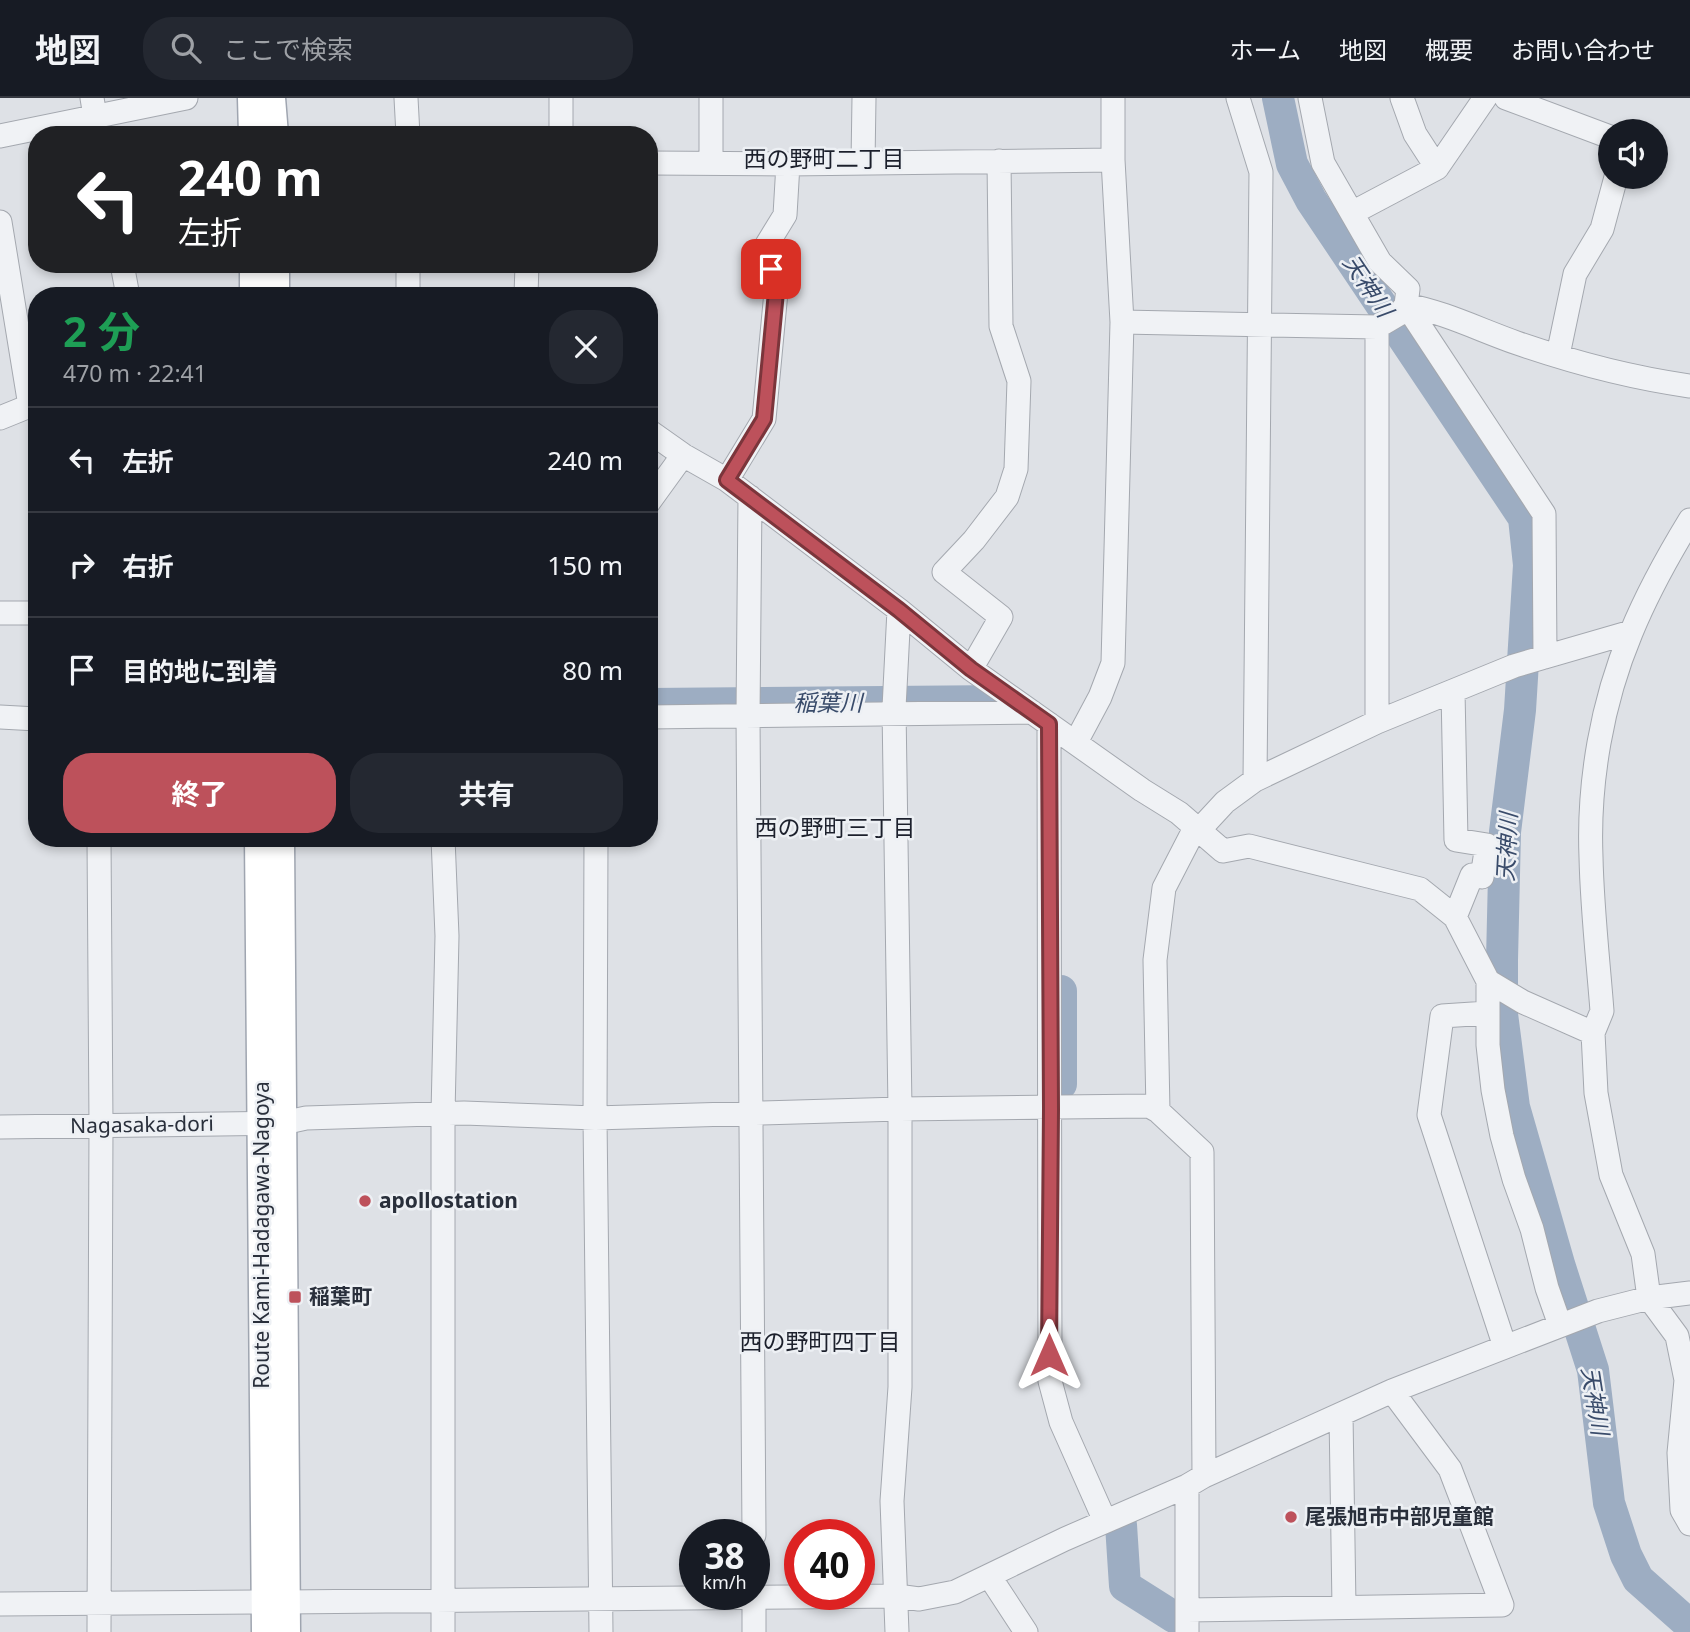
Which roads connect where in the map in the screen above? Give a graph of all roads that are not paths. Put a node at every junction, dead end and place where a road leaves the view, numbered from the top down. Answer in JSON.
{"nodes":[{"id":1,"x":186,"y":98,"type":"edge"},
{"id":2,"x":252,"y":98,"type":"edge"},
{"id":3,"x":271,"y":98,"type":"edge"},
{"id":4,"x":406,"y":98,"type":"edge"},
{"id":5,"x":561,"y":98,"type":"edge"},
{"id":6,"x":710,"y":98,"type":"edge"},
{"id":7,"x":864,"y":98,"type":"edge"},
{"id":8,"x":1112,"y":98,"type":"edge"},
{"id":9,"x":1238,"y":98,"type":"edge"},
{"id":10,"x":1310,"y":98,"type":"edge"},
{"id":11,"x":1402,"y":98,"type":"edge"},
{"id":12,"x":1485,"y":98,"type":"edge"},
{"id":13,"x":1506,"y":98,"type":"edge"},
{"id":14,"x":95,"y":116,"type":"edge"},
{"id":15,"x":48,"y":126,"type":"edge"},
{"id":16,"x":253,"y":126,"type":"edge"},
{"id":17,"x":273,"y":126,"type":"edge"},
{"id":18,"x":408,"y":126,"type":"edge"},
{"id":19,"x":561,"y":126,"type":"edge"},
{"id":20,"x":28,"y":130,"type":"edge"},
{"id":21,"x":1598,"y":132,"type":"edge"},
{"id":22,"x":0,"y":136,"type":"edge"},
{"id":23,"x":1113,"y":160,"type":"junction"},
{"id":24,"x":999,"y":162,"type":"junction"},
{"id":25,"x":658,"y":163,"type":"edge"},
{"id":26,"x":711,"y":163,"type":"junction"},
{"id":27,"x":863,"y":163,"type":"junction"},
{"id":28,"x":788,"y":164,"type":"junction"},
{"id":29,"x":1437,"y":168,"type":"junction"},
{"id":30,"x":1613,"y":189,"type":"edge"},
{"id":31,"x":1352,"y":213,"type":"junction"},
{"id":32,"x":0,"y":222,"type":"edge"},
{"id":33,"x":1402,"y":309,"type":"junction"},
{"id":34,"x":1122,"y":322,"type":"junction"},
{"id":35,"x":1261,"y":324,"type":"junction"},
{"id":36,"x":1377,"y":326,"type":"junction"},
{"id":37,"x":1558,"y":355,"type":"junction"},
{"id":38,"x":28,"y":377,"type":"edge"},
{"id":39,"x":1690,"y":386,"type":"edge"},
{"id":40,"x":28,"y":407,"type":"edge"},
{"id":41,"x":0,"y":418,"type":"edge"},
{"id":42,"x":658,"y":437,"type":"edge"},
{"id":43,"x":683,"y":455,"type":"junction"},
{"id":44,"x":727,"y":480,"type":"junction"},
{"id":45,"x":658,"y":490,"type":"edge"},
{"id":46,"x":750,"y":497,"type":"junction"},
{"id":47,"x":1690,"y":520,"type":"edge"},
{"id":48,"x":899,"y":610,"type":"junction"},
{"id":49,"x":0,"y":613,"type":"edge"},
{"id":50,"x":28,"y":613,"type":"edge"},
{"id":51,"x":1631,"y":632,"type":"junction"},
{"id":52,"x":1544,"y":657,"type":"junction"},
{"id":53,"x":971,"y":669,"type":"junction"},
{"id":54,"x":1453,"y":691,"type":"junction"},
{"id":55,"x":894,"y":705,"type":"junction"},
{"id":56,"x":748,"y":707,"type":"junction"},
{"id":57,"x":658,"y":716,"type":"edge"},
{"id":58,"x":0,"y":717,"type":"edge"},
{"id":59,"x":1041,"y":718,"type":"junction"},
{"id":60,"x":28,"y":719,"type":"edge"},
{"id":61,"x":1377,"y":722,"type":"junction"},
{"id":62,"x":1076,"y":742,"type":"junction"},
{"id":63,"x":1255,"y":780,"type":"junction"},
{"id":64,"x":1198,"y":828,"type":"junction"},
{"id":65,"x":99,"y":847,"type":"edge"},
{"id":66,"x":259,"y":847,"type":"edge"},
{"id":67,"x":280,"y":847,"type":"edge"},
{"id":68,"x":443,"y":847,"type":"edge"},
{"id":69,"x":596,"y":847,"type":"edge"},
{"id":70,"x":1455,"y":917,"type":"junction"},
{"id":71,"x":1488,"y":981,"type":"junction"},
{"id":72,"x":1488,"y":1013,"type":"junction"},
{"id":73,"x":1593,"y":1033,"type":"junction"},
{"id":74,"x":900,"y":1108,"type":"junction"},
{"id":75,"x":1051,"y":1109,"type":"junction"},
{"id":76,"x":1158,"y":1111,"type":"junction"},
{"id":77,"x":443,"y":1114,"type":"junction"},
{"id":78,"x":752,"y":1114,"type":"junction"},
{"id":79,"x":595,"y":1118,"type":"junction"},
{"id":80,"x":272,"y":1123,"type":"junction"},
{"id":81,"x":101,"y":1125,"type":"junction"},
{"id":82,"x":0,"y":1127,"type":"edge"},
{"id":83,"x":1690,"y":1293,"type":"edge"},
{"id":84,"x":1649,"y":1298,"type":"junction"},
{"id":85,"x":1561,"y":1325,"type":"junction"},
{"id":86,"x":1506,"y":1347,"type":"junction"},
{"id":87,"x":1392,"y":1391,"type":"junction"},
{"id":88,"x":1341,"y":1414,"type":"junction"},
{"id":89,"x":1195,"y":1481,"type":"junction"},
{"id":90,"x":754,"y":1519,"type":"edge"},
{"id":91,"x":1105,"y":1521,"type":"junction"},
{"id":92,"x":1690,"y":1524,"type":"edge"},
{"id":93,"x":990,"y":1577,"type":"junction"},
{"id":94,"x":770,"y":1594,"type":"edge"},
{"id":95,"x":897,"y":1596,"type":"junction"},
{"id":96,"x":679,"y":1597,"type":"edge"},
{"id":97,"x":601,"y":1600,"type":"junction"},
{"id":98,"x":276,"y":1602,"type":"junction"},
{"id":99,"x":442,"y":1602,"type":"junction"},
{"id":100,"x":99,"y":1603,"type":"junction"},
{"id":101,"x":0,"y":1604,"type":"edge"},
{"id":102,"x":1345,"y":1607,"type":"junction"},
{"id":103,"x":754,"y":1610,"type":"edge"},
{"id":104,"x":1187,"y":1621,"type":"edge"},
{"id":105,"x":99,"y":1632,"type":"edge"},
{"id":106,"x":266,"y":1632,"type":"edge"},
{"id":107,"x":286,"y":1632,"type":"edge"},
{"id":108,"x":443,"y":1632,"type":"edge"},
{"id":109,"x":601,"y":1632,"type":"edge"},
{"id":110,"x":754,"y":1632,"type":"edge"},
{"id":111,"x":897,"y":1632,"type":"edge"},
{"id":112,"x":1026,"y":1632,"type":"edge"}],
"edges":[{"from":1,"to":14,"type":"street"},
{"from":2,"to":16,"type":"main road"},
{"from":3,"to":17,"type":"main road"},
{"from":4,"to":18,"type":"street"},
{"from":5,"to":19,"type":"street"},
{"from":6,"to":26,"type":"street"},
{"from":7,"to":27,"type":"street"},
{"from":8,"to":23,"type":"street"},
{"from":9,"to":35,"type":"street"},
{"from":10,"to":31,"type":"street"},
{"from":11,"to":29,"type":"street"},
{"from":12,"to":29,"type":"street"},
{"from":13,"to":21,"type":"street"},
{"from":14,"to":15,"type":"street"},
{"from":20,"to":22,"type":"street"},
{"from":23,"to":24,"type":"street"},
{"from":23,"to":34,"type":"street"},
{"from":24,"to":27,"type":"street"},
{"from":24,"to":53,"type":"street"},
{"from":25,"to":26,"type":"street"},
{"from":26,"to":28,"type":"street"},
{"from":27,"to":28,"type":"street"},
{"from":28,"to":44,"type":"street"},
{"from":29,"to":31,"type":"street"},
{"from":30,"to":37,"type":"street"},
{"from":31,"to":33,"type":"street"},
{"from":32,"to":38,"type":"street"},
{"from":33,"to":36,"type":"street"},
{"from":33,"to":37,"type":"street"},
{"from":33,"to":52,"type":"street"},
{"from":34,"to":35,"type":"street"},
{"from":34,"to":62,"type":"street"},
{"from":35,"to":36,"type":"street"},
{"from":35,"to":63,"type":"street"},
{"from":36,"to":61,"type":"street"},
{"from":37,"to":39,"type":"street"},
{"from":40,"to":41,"type":"street"},
{"from":42,"to":43,"type":"street"},
{"from":43,"to":44,"type":"street"},
{"from":43,"to":45,"type":"street"},
{"from":44,"to":46,"type":"street"},
{"from":46,"to":48,"type":"street"},
{"from":46,"to":56,"type":"street"},
{"from":47,"to":51,"type":"street"},
{"from":48,"to":53,"type":"street"},
{"from":48,"to":55,"type":"street"},
{"from":49,"to":50,"type":"street"},
{"from":51,"to":52,"type":"street"},
{"from":51,"to":73,"type":"street"},
{"from":52,"to":54,"type":"street"},
{"from":53,"to":59,"type":"street"},
{"from":54,"to":61,"type":"street"},
{"from":54,"to":70,"type":"street"},
{"from":55,"to":56,"type":"street"},
{"from":55,"to":59,"type":"street"},
{"from":55,"to":74,"type":"street"},
{"from":56,"to":57,"type":"street"},
{"from":56,"to":78,"type":"street"},
{"from":58,"to":60,"type":"street"},
{"from":59,"to":62,"type":"street"},
{"from":59,"to":75,"type":"street"},
{"from":61,"to":63,"type":"street"},
{"from":62,"to":64,"type":"street"},
{"from":63,"to":64,"type":"street"},
{"from":64,"to":70,"type":"street"},
{"from":64,"to":76,"type":"street"},
{"from":65,"to":81,"type":"street"},
{"from":66,"to":80,"type":"main road","name":"Route Kami-Hadagawa-Nagoya"},
{"from":67,"to":80,"type":"main road","name":"Route Kami-Hadagawa-Nagoya"},
{"from":68,"to":77,"type":"street"},
{"from":69,"to":79,"type":"street"},
{"from":70,"to":71,"type":"street"},
{"from":71,"to":72,"type":"street"},
{"from":71,"to":73,"type":"street"},
{"from":72,"to":85,"type":"street"},
{"from":72,"to":86,"type":"street"},
{"from":73,"to":84,"type":"street"},
{"from":74,"to":75,"type":"street","name":"Nagasaka-dori"},
{"from":74,"to":78,"type":"street","name":"Nagasaka-dori"},
{"from":74,"to":95,"type":"street"},
{"from":75,"to":76,"type":"street","name":"Nagasaka-dori"},
{"from":75,"to":91,"type":"street"},
{"from":76,"to":89,"type":"street"},
{"from":77,"to":79,"type":"street","name":"Nagasaka-dori"},
{"from":77,"to":80,"type":"street","name":"Nagasaka-dori"},
{"from":77,"to":99,"type":"street"},
{"from":78,"to":79,"type":"street","name":"Nagasaka-dori"},
{"from":78,"to":90,"type":"street"},
{"from":79,"to":97,"type":"street"},
{"from":80,"to":81,"type":"street","name":"Nagasaka-dori"},
{"from":80,"to":98,"type":"main road","name":"Route Kami-Hadagawa-Nagoya"},
{"from":81,"to":82,"type":"street","name":"Nagasaka-dori"},
{"from":81,"to":100,"type":"street"},
{"from":83,"to":84,"type":"street"},
{"from":84,"to":85,"type":"street"},
{"from":84,"to":92,"type":"street"},
{"from":85,"to":86,"type":"street"},
{"from":86,"to":87,"type":"street"},
{"from":87,"to":88,"type":"street"},
{"from":87,"to":102,"type":"street"},
{"from":88,"to":89,"type":"street"},
{"from":88,"to":102,"type":"street"},
{"from":89,"to":91,"type":"street"},
{"from":89,"to":104,"type":"street"},
{"from":91,"to":93,"type":"street"},
{"from":93,"to":95,"type":"street"},
{"from":93,"to":112,"type":"street"},
{"from":94,"to":95,"type":"street"},
{"from":95,"to":111,"type":"street"},
{"from":96,"to":97,"type":"street"},
{"from":97,"to":99,"type":"street"},
{"from":97,"to":109,"type":"street"},
{"from":98,"to":99,"type":"street"},
{"from":98,"to":100,"type":"street"},
{"from":98,"to":106,"type":"main road","name":"Route Kami-Hadagawa-Nagoya"},
{"from":98,"to":107,"type":"main road","name":"Route Kami-Hadagawa-Nagoya"},
{"from":99,"to":108,"type":"street"},
{"from":100,"to":101,"type":"street"},
{"from":100,"to":105,"type":"street"},
{"from":102,"to":104,"type":"street"},
{"from":103,"to":110,"type":"street"}]}
